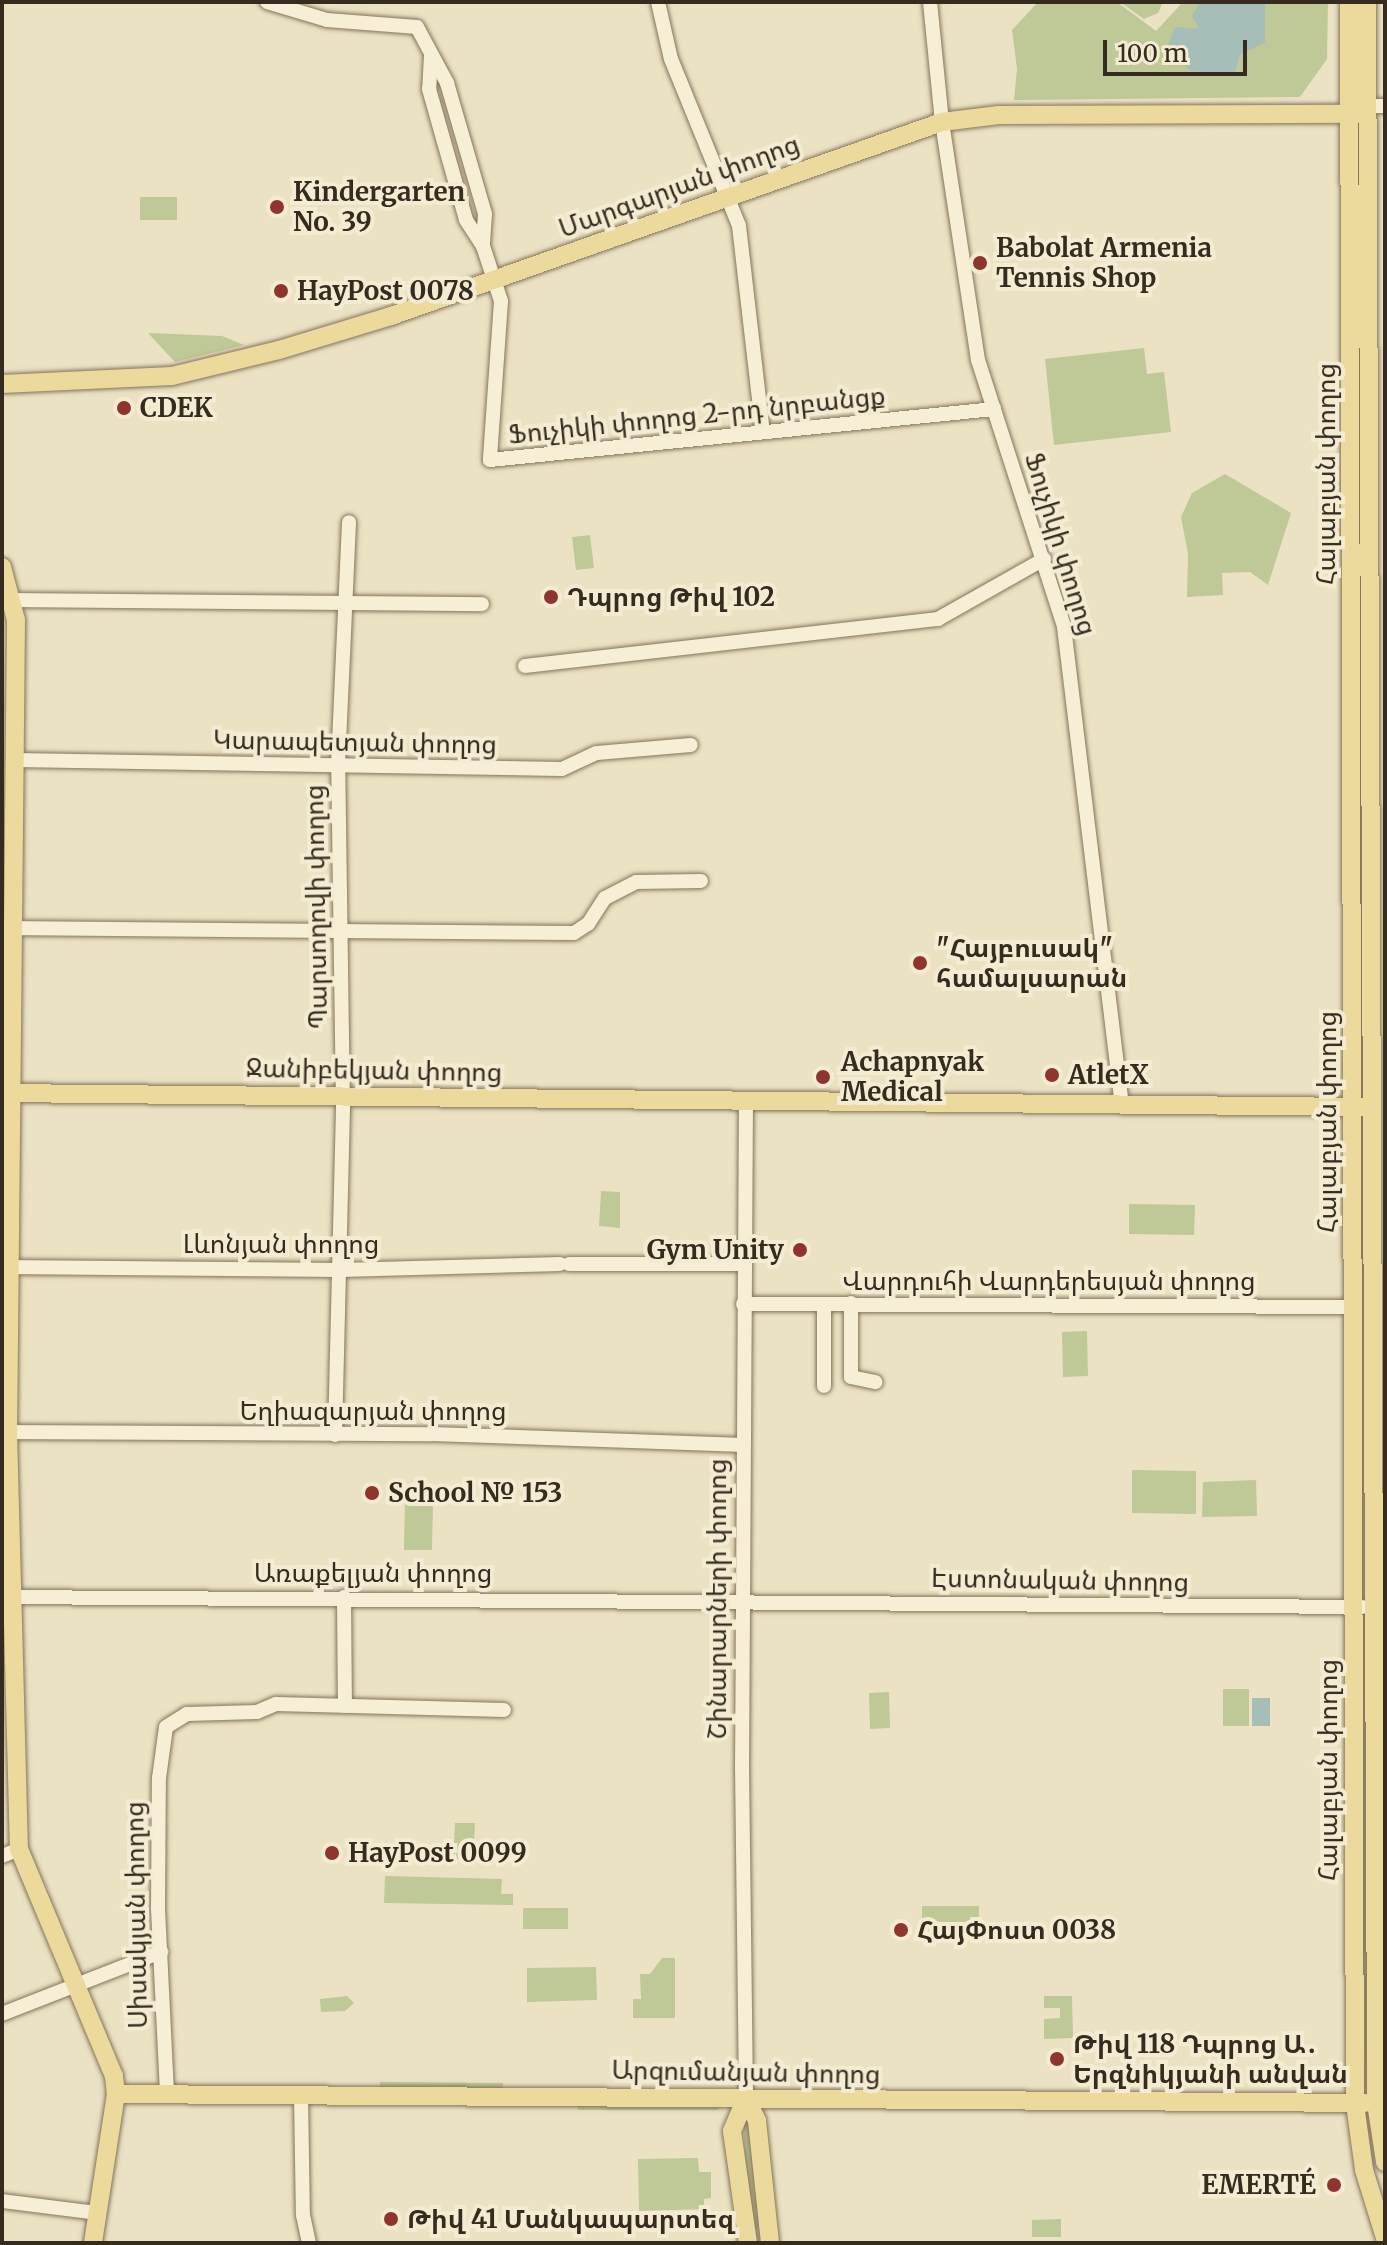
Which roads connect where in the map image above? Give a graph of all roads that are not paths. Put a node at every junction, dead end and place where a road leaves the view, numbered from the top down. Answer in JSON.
{"nodes":[{"id":1,"x":267,"y":2,"type":"edge"},
{"id":2,"x":658,"y":2,"type":"edge"},
{"id":3,"x":930,"y":2,"type":"edge"},
{"id":4,"x":1349,"y":2,"type":"edge"},
{"id":5,"x":1367,"y":2,"type":"edge"},
{"id":6,"x":431,"y":55,"type":"junction"},
{"id":7,"x":1367,"y":110,"type":"edge"},
{"id":8,"x":942,"y":121,"type":"junction"},
{"id":9,"x":460,"y":126,"type":"junction"},
{"id":10,"x":441,"y":132,"type":"junction"},
{"id":11,"x":728,"y":197,"type":"junction"},
{"id":12,"x":485,"y":214,"type":"junction"},
{"id":13,"x":466,"y":220,"type":"junction"},
{"id":14,"x":483,"y":246,"type":"junction"},
{"id":15,"x":494,"y":278,"type":"junction"},
{"id":16,"x":2,"y":383,"type":"edge"},
{"id":17,"x":994,"y":409,"type":"junction"},
{"id":18,"x":763,"y":432,"type":"junction"},
{"id":19,"x":349,"y":522,"type":"dead end"},
{"id":20,"x":1044,"y":559,"type":"junction"},
{"id":21,"x":2,"y":567,"type":"edge"},
{"id":22,"x":15,"y":600,"type":"junction"},
{"id":23,"x":345,"y":602,"type":"junction"},
{"id":24,"x":482,"y":604,"type":"dead end"},
{"id":25,"x":525,"y":666,"type":"dead end"},
{"id":26,"x":9,"y":672,"type":"edge"},
{"id":27,"x":1361,"y":726,"type":"junction"},
{"id":28,"x":691,"y":745,"type":"dead end"},
{"id":29,"x":15,"y":760,"type":"junction"},
{"id":30,"x":338,"y":765,"type":"junction"},
{"id":31,"x":8,"y":804,"type":"edge"},
{"id":32,"x":701,"y":881,"type":"dead end"},
{"id":33,"x":7,"y":928,"type":"edge"},
{"id":34,"x":339,"y":932,"type":"junction"},
{"id":35,"x":1352,"y":976,"type":"junction"},
{"id":36,"x":1371,"y":976,"type":"junction"},
{"id":37,"x":6,"y":1093,"type":"edge"},
{"id":38,"x":342,"y":1096,"type":"junction"},
{"id":39,"x":746,"y":1100,"type":"junction"},
{"id":40,"x":1122,"y":1104,"type":"junction"},
{"id":41,"x":1353,"y":1107,"type":"junction"},
{"id":42,"x":1372,"y":1107,"type":"junction"},
{"id":43,"x":744,"y":1264,"type":"junction"},
{"id":44,"x":6,"y":1267,"type":"edge"},
{"id":45,"x":341,"y":1270,"type":"junction"},
{"id":46,"x":851,"y":1303,"type":"junction"},
{"id":47,"x":743,"y":1304,"type":"junction"},
{"id":48,"x":824,"y":1304,"type":"junction"},
{"id":49,"x":1354,"y":1307,"type":"junction"},
{"id":50,"x":875,"y":1382,"type":"dead end"},
{"id":51,"x":824,"y":1386,"type":"dead end"},
{"id":52,"x":5,"y":1432,"type":"edge"},
{"id":53,"x":335,"y":1435,"type":"junction"},
{"id":54,"x":744,"y":1445,"type":"junction"},
{"id":55,"x":6,"y":1597,"type":"edge"},
{"id":56,"x":344,"y":1597,"type":"junction"},
{"id":57,"x":744,"y":1600,"type":"junction"},
{"id":58,"x":1353,"y":1607,"type":"junction"},
{"id":59,"x":1376,"y":1607,"type":"junction"},
{"id":60,"x":7,"y":1688,"type":"edge"},
{"id":61,"x":345,"y":1706,"type":"junction"},
{"id":62,"x":504,"y":1710,"type":"dead end"},
{"id":63,"x":10,"y":1852,"type":"edge"},
{"id":64,"x":161,"y":1952,"type":"junction"},
{"id":65,"x":76,"y":1984,"type":"junction"},
{"id":66,"x":2,"y":2014,"type":"edge"},
{"id":67,"x":167,"y":2093,"type":"junction"},
{"id":68,"x":116,"y":2094,"type":"junction"},
{"id":69,"x":301,"y":2094,"type":"junction"},
{"id":70,"x":746,"y":2098,"type":"junction"},
{"id":71,"x":1380,"y":2102,"type":"edge"},
{"id":72,"x":1355,"y":2104,"type":"junction"},
{"id":73,"x":1385,"y":2162,"type":"edge"},
{"id":74,"x":2,"y":2201,"type":"edge"},
{"id":75,"x":97,"y":2213,"type":"junction"},
{"id":76,"x":1385,"y":2238,"type":"edge"},
{"id":77,"x":93,"y":2243,"type":"edge"},
{"id":78,"x":309,"y":2243,"type":"edge"},
{"id":79,"x":748,"y":2243,"type":"edge"},
{"id":80,"x":770,"y":2243,"type":"edge"}],
"edges":[{"from":1,"to":6,"type":"street"},
{"from":2,"to":11,"type":"street"},
{"from":3,"to":8,"type":"street","name":"Ֆուչիկի փողոց"},
{"from":4,"to":7,"type":"main road","name":"Հալաբյան փողոց"},
{"from":5,"to":7,"type":"main road","name":"Հալաբյան փողոց"},
{"from":6,"to":9,"type":"street"},
{"from":6,"to":10,"type":"street"},
{"from":7,"to":8,"type":"main road","name":"Մարգարյան փողոց"},
{"from":7,"to":27,"type":"main road","name":"Հալաբյան փողոց"},
{"from":8,"to":11,"type":"main road","name":"Մարգարյան փողոց"},
{"from":8,"to":17,"type":"street","name":"Ֆուչիկի փողոց"},
{"from":9,"to":10,"type":"street"},
{"from":9,"to":12,"type":"street"},
{"from":10,"to":13,"type":"street"},
{"from":11,"to":15,"type":"main road","name":"Մարգարյան փողոց"},
{"from":11,"to":18,"type":"street"},
{"from":12,"to":13,"type":"street"},
{"from":12,"to":14,"type":"street"},
{"from":13,"to":14,"type":"street"},
{"from":14,"to":15,"type":"street"},
{"from":15,"to":16,"type":"main road","name":"Մարգարյան փողոց"},
{"from":15,"to":18,"type":"street","name":"Ֆուչիկի փողոց 2-րդ նրբանցք"},
{"from":17,"to":18,"type":"street","name":"Ֆուչիկի փողոց 2-րդ նրբանցք"},
{"from":17,"to":20,"type":"street","name":"Ֆուչիկի փողոց"},
{"from":19,"to":23,"type":"street","name":"Պարսողովի փողոց"},
{"from":20,"to":25,"type":"street"},
{"from":20,"to":40,"type":"street","name":"Ֆուչիկի փողոց"},
{"from":21,"to":22,"type":"main road"},
{"from":22,"to":23,"type":"street"},
{"from":22,"to":26,"type":"main road"},
{"from":23,"to":24,"type":"street"},
{"from":23,"to":30,"type":"street","name":"Պարսողովի փողոց"},
{"from":26,"to":29,"type":"main road"},
{"from":27,"to":35,"type":"main road","name":"Հալաբյան փողոց"},
{"from":27,"to":36,"type":"main road","name":"Հալաբյան փողոց"},
{"from":28,"to":30,"type":"street","name":"Կարապետյան փողոց"},
{"from":29,"to":30,"type":"street","name":"Կարապետյան փողոց"},
{"from":29,"to":31,"type":"main road"},
{"from":30,"to":34,"type":"street","name":"Պարսողովի փողոց"},
{"from":31,"to":33,"type":"main road"},
{"from":32,"to":34,"type":"street"},
{"from":33,"to":34,"type":"street"},
{"from":33,"to":37,"type":"main road"},
{"from":34,"to":38,"type":"street","name":"Պարսողովի փողոց"},
{"from":35,"to":36,"type":"main road"},
{"from":35,"to":41,"type":"main road","name":"Հալաբյան փողոց"},
{"from":36,"to":42,"type":"main road","name":"Հալաբյան փողոց"},
{"from":37,"to":38,"type":"main road","name":"Ջանիբեկյան փողոց"},
{"from":37,"to":44,"type":"main road"},
{"from":38,"to":39,"type":"main road","name":"Ջանիբեկյան փողոց"},
{"from":38,"to":45,"type":"street","name":"Պարսողովի փողոց"},
{"from":39,"to":40,"type":"main road","name":"Ջանիբեկյան փողոց"},
{"from":39,"to":43,"type":"street","name":"Շինարարների փողոց"},
{"from":40,"to":41,"type":"main road","name":"Ջանիբեկյան փողոց"},
{"from":41,"to":42,"type":"main road","name":"Ջանիբեկյան փողոց"},
{"from":41,"to":49,"type":"main road","name":"Հալաբյան փողոց"},
{"from":42,"to":59,"type":"main road","name":"Հալաբյան փողոց"},
{"from":43,"to":45,"type":"street","name":"Լևոնյան փողոց"},
{"from":43,"to":47,"type":"street","name":"Շինարարների փողոց"},
{"from":44,"to":45,"type":"street","name":"Լևոնյան փողոց"},
{"from":44,"to":52,"type":"main road"},
{"from":45,"to":53,"type":"street","name":"Պարսողովի փողոց"},
{"from":46,"to":48,"type":"street","name":"Վարդուհի Վարդերեսյան փողոց"},
{"from":46,"to":49,"type":"street","name":"Վարդուհի Վարդերեսյան փողոց"},
{"from":46,"to":50,"type":"street"},
{"from":47,"to":48,"type":"street","name":"Վարդուհի Վարդերեսյան փողոց"},
{"from":47,"to":54,"type":"street","name":"Շինարարների փողոց"},
{"from":48,"to":51,"type":"street"},
{"from":49,"to":58,"type":"main road","name":"Հալաբյան փողոց"},
{"from":52,"to":53,"type":"street","name":"Եղիազարյան փողոց"},
{"from":52,"to":55,"type":"main road"},
{"from":53,"to":54,"type":"street","name":"Եղիազարյան փողոց"},
{"from":54,"to":57,"type":"street","name":"Շինարարների փողոց"},
{"from":55,"to":56,"type":"street","name":"Առաքելյան փողոց"},
{"from":55,"to":60,"type":"main road"},
{"from":56,"to":57,"type":"street","name":"Առաքելյան փողոց"},
{"from":56,"to":61,"type":"street"},
{"from":57,"to":58,"type":"street","name":"Էստոնական փողոց"},
{"from":57,"to":70,"type":"street","name":"Շինարարների փողոց"},
{"from":58,"to":59,"type":"street","name":"Էստոնական փողոց"},
{"from":58,"to":72,"type":"main road","name":"Հալաբյան փողոց"},
{"from":59,"to":71,"type":"main road","name":"Հալաբյան փողոց"},
{"from":60,"to":63,"type":"main road"},
{"from":61,"to":62,"type":"street"},
{"from":61,"to":64,"type":"street","name":"Սիսակյան փողոց"},
{"from":63,"to":65,"type":"main road"},
{"from":64,"to":65,"type":"street"},
{"from":64,"to":67,"type":"street","name":"Սիսակյան փողոց"},
{"from":65,"to":66,"type":"street"},
{"from":65,"to":68,"type":"main road"},
{"from":67,"to":68,"type":"main road","name":"Արզումանյան փողոց"},
{"from":67,"to":69,"type":"main road","name":"Արզումանյան փողոց"},
{"from":68,"to":75,"type":"main road"},
{"from":69,"to":70,"type":"main road","name":"Արզումանյան փողոց"},
{"from":69,"to":78,"type":"street"},
{"from":70,"to":72,"type":"main road","name":"Արզումանյան փողոց"},
{"from":70,"to":79,"type":"main road","name":"Շինարարների փողոց"},
{"from":70,"to":80,"type":"main road","name":"Շինարարների փողոց"},
{"from":71,"to":72,"type":"main road","name":"Արզումանյան փողոց"},
{"from":71,"to":73,"type":"main road","name":"Հալաբյան փողոց"},
{"from":72,"to":76,"type":"main road","name":"Հալաբյան փողոց"},
{"from":74,"to":75,"type":"street"},
{"from":75,"to":77,"type":"main road"}]}
